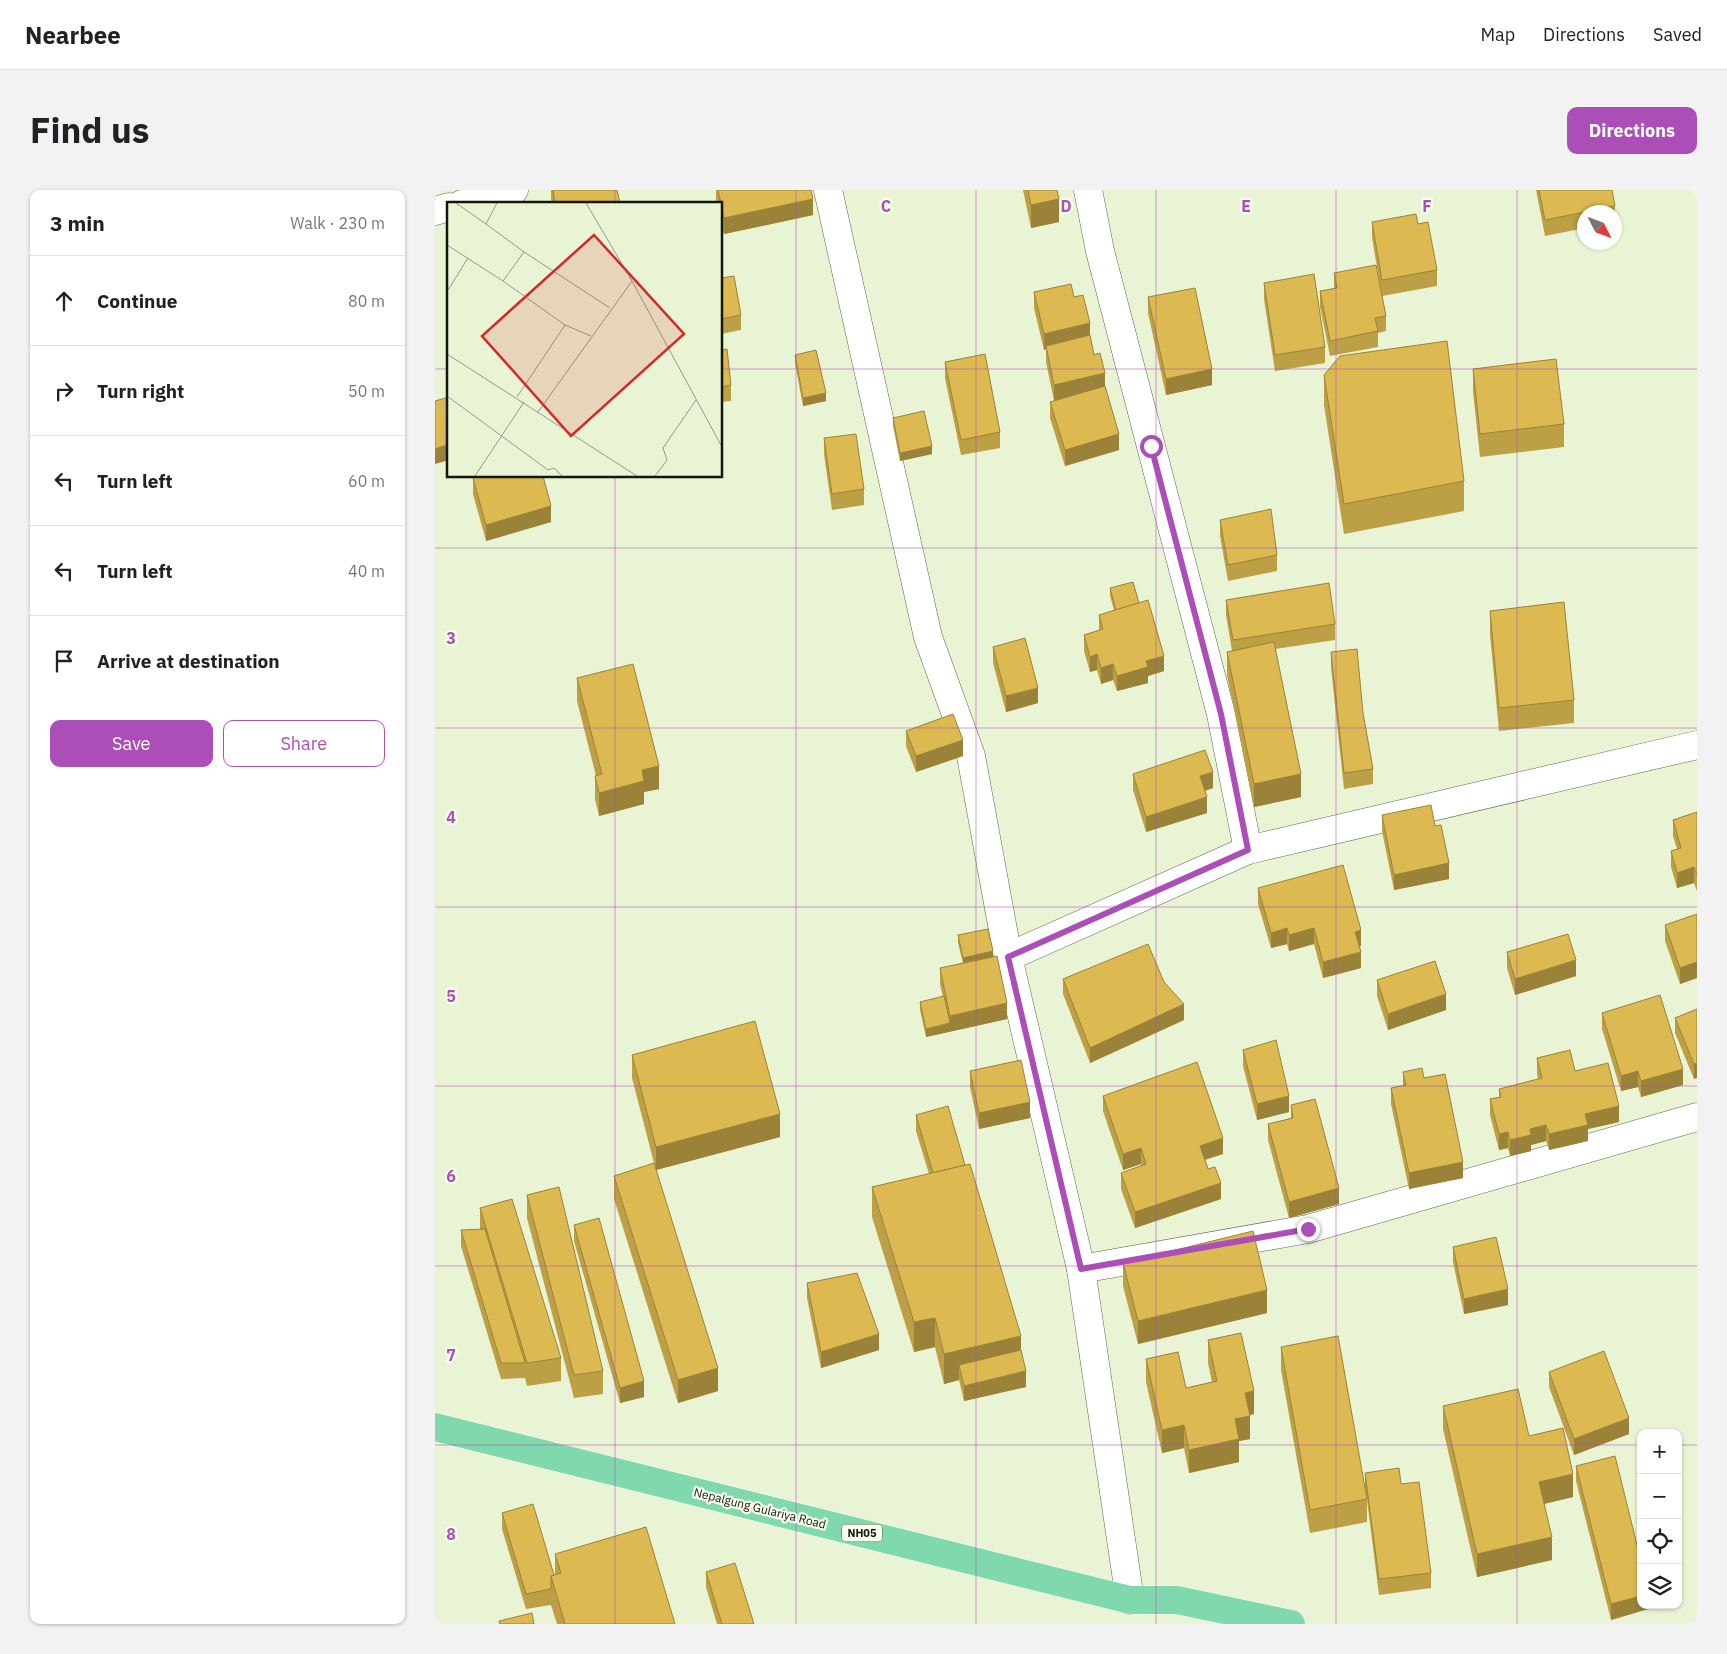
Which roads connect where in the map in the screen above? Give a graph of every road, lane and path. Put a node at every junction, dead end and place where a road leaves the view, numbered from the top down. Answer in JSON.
{"nodes":[{"id":1,"x":514,"y":190,"type":"edge"},
{"id":2,"x":828,"y":190,"type":"edge"},
{"id":3,"x":1088,"y":190,"type":"edge"},
{"id":4,"x":469,"y":202,"type":"edge"},
{"id":5,"x":1697,"y":745,"type":"edge"},
{"id":6,"x":1248,"y":850,"type":"junction"},
{"id":7,"x":1008,"y":957,"type":"junction"},
{"id":8,"x":1697,"y":1117,"type":"edge"},
{"id":9,"x":1081,"y":1269,"type":"junction"},
{"id":10,"x":435,"y":1426,"type":"edge"},
{"id":11,"x":1131,"y":1600,"type":"junction"},
{"id":12,"x":1291,"y":1624,"type":"edge"}],
"edges":[{"from":1,"to":4,"type":"street"},
{"from":2,"to":7,"type":"street"},
{"from":3,"to":6,"type":"street"},
{"from":5,"to":6,"type":"street"},
{"from":6,"to":7,"type":"street"},
{"from":7,"to":9,"type":"street"},
{"from":8,"to":9,"type":"street"},
{"from":9,"to":11,"type":"street"},
{"from":10,"to":11,"type":"main road","name":"Nepalgung Gulariya Road","number":"NH05"},
{"from":11,"to":12,"type":"main road","name":"Nepalgung Gulariya Road","number":"NH05"}]}
